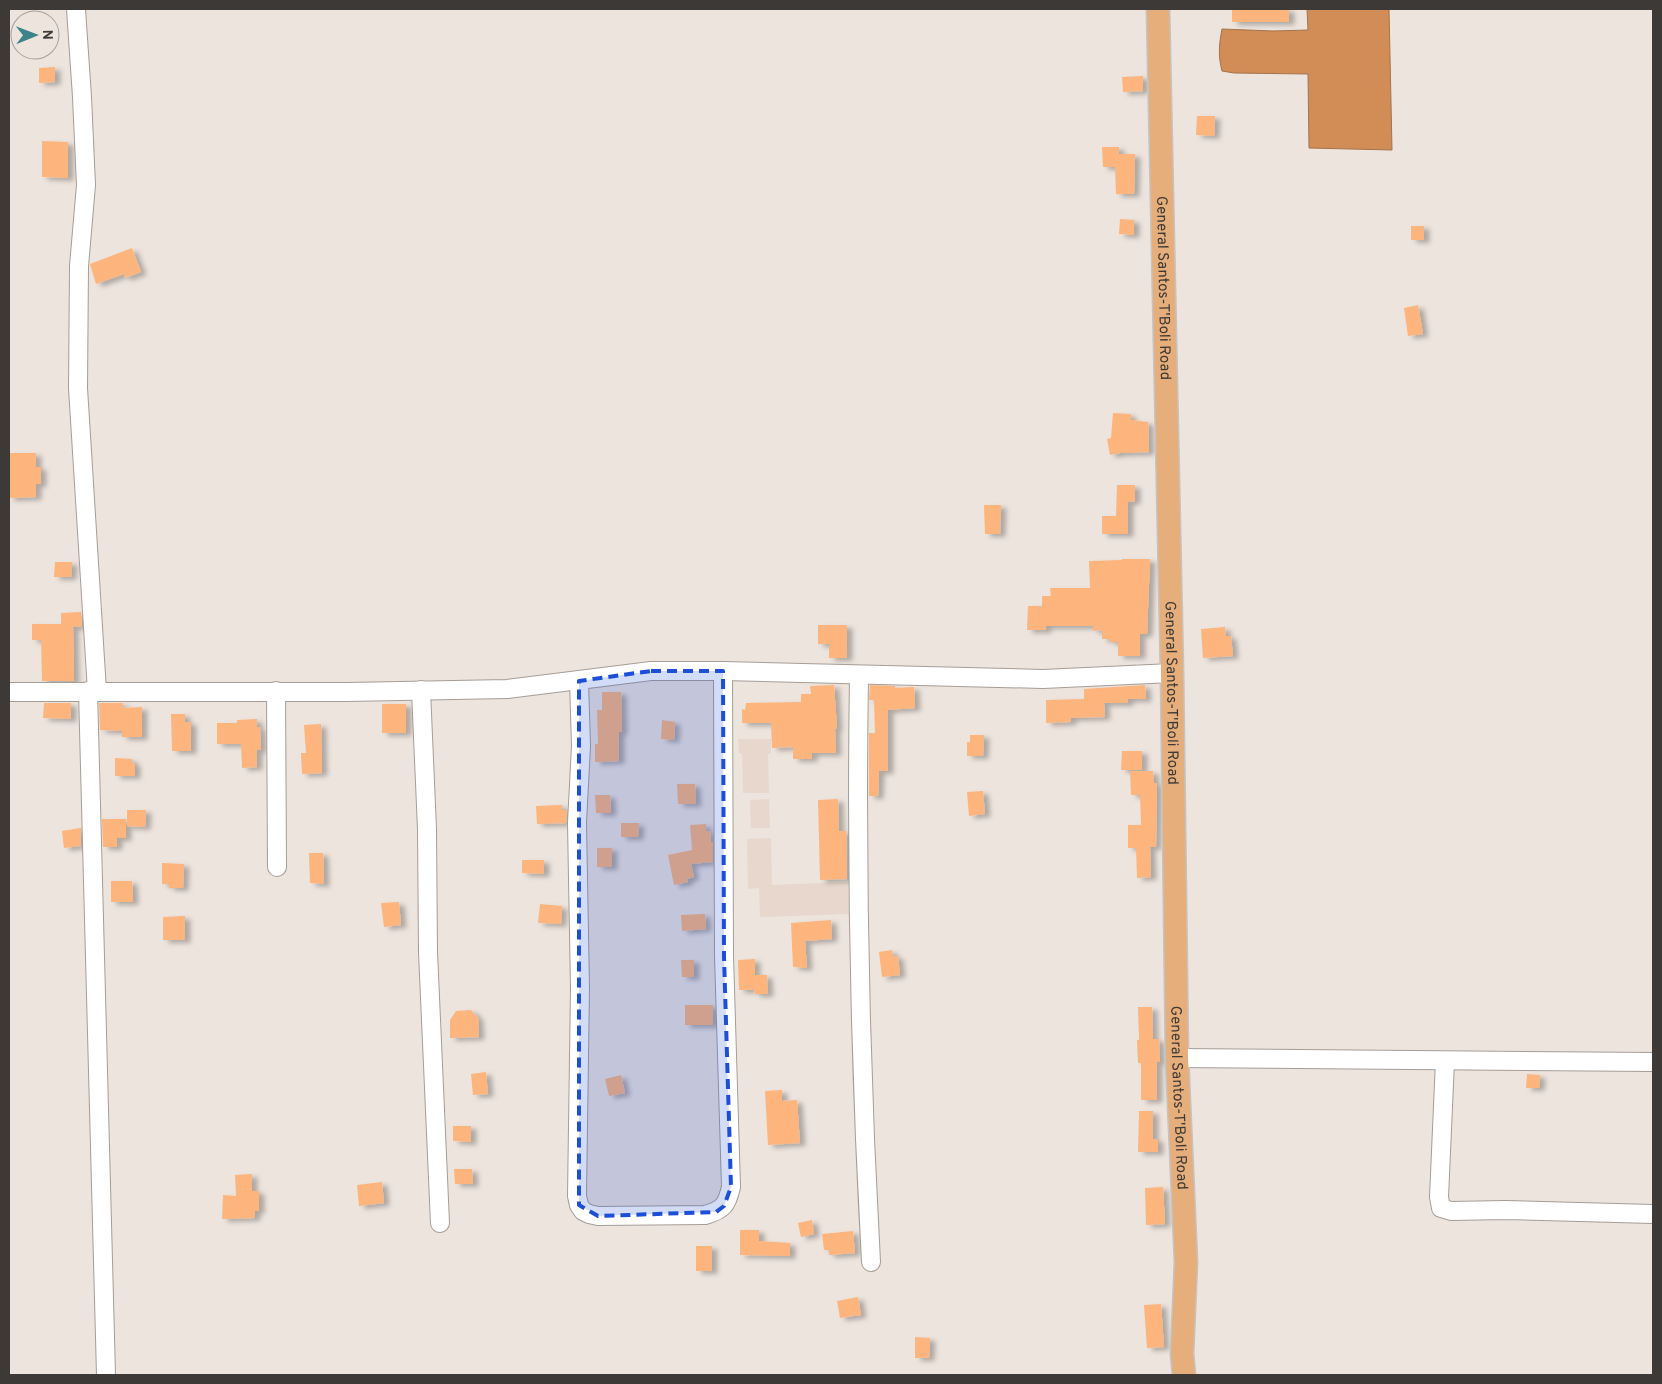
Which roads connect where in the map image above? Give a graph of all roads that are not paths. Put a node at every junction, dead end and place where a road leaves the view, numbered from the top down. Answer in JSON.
{"nodes":[{"id":1,"x":76,"y":9,"type":"edge"},
{"id":2,"x":1158,"y":9,"type":"edge"},
{"id":3,"x":723,"y":670,"type":"junction"},
{"id":4,"x":1172,"y":673,"type":"junction"},
{"id":5,"x":860,"y":674,"type":"junction"},
{"id":6,"x":579,"y":681,"type":"junction"},
{"id":7,"x":421,"y":690,"type":"junction"},
{"id":8,"x":92,"y":691,"type":"junction"},
{"id":9,"x":276,"y":691,"type":"junction"},
{"id":10,"x":9,"y":692,"type":"edge"},
{"id":11,"x":278,"y":868,"type":"dead end"},
{"id":12,"x":1177,"y":1058,"type":"junction"},
{"id":13,"x":1446,"y":1061,"type":"junction"},
{"id":14,"x":1653,"y":1062,"type":"edge"},
{"id":15,"x":1653,"y":1214,"type":"edge"},
{"id":16,"x":440,"y":1223,"type":"dead end"},
{"id":17,"x":870,"y":1262,"type":"dead end"},
{"id":18,"x":106,"y":1375,"type":"edge"},
{"id":19,"x":1184,"y":1375,"type":"edge"}],
"edges":[{"from":1,"to":8,"type":"street"},
{"from":2,"to":4,"type":"main road","name":"General Santos-T'Boli Road"},
{"from":3,"to":5,"type":"street"},
{"from":3,"to":6,"type":"street"},
{"from":3,"to":6,"type":"street"},
{"from":4,"to":5,"type":"street"},
{"from":4,"to":12,"type":"main road","name":"General Santos-T'Boli Road"},
{"from":5,"to":17,"type":"street"},
{"from":6,"to":7,"type":"street"},
{"from":7,"to":9,"type":"street"},
{"from":7,"to":16,"type":"street"},
{"from":8,"to":9,"type":"street"},
{"from":8,"to":10,"type":"street"},
{"from":8,"to":18,"type":"street"},
{"from":9,"to":11,"type":"street"},
{"from":12,"to":13,"type":"street"},
{"from":12,"to":19,"type":"main road","name":"General Santos-T'Boli Road"},
{"from":13,"to":14,"type":"street"},
{"from":13,"to":15,"type":"street"}]}
